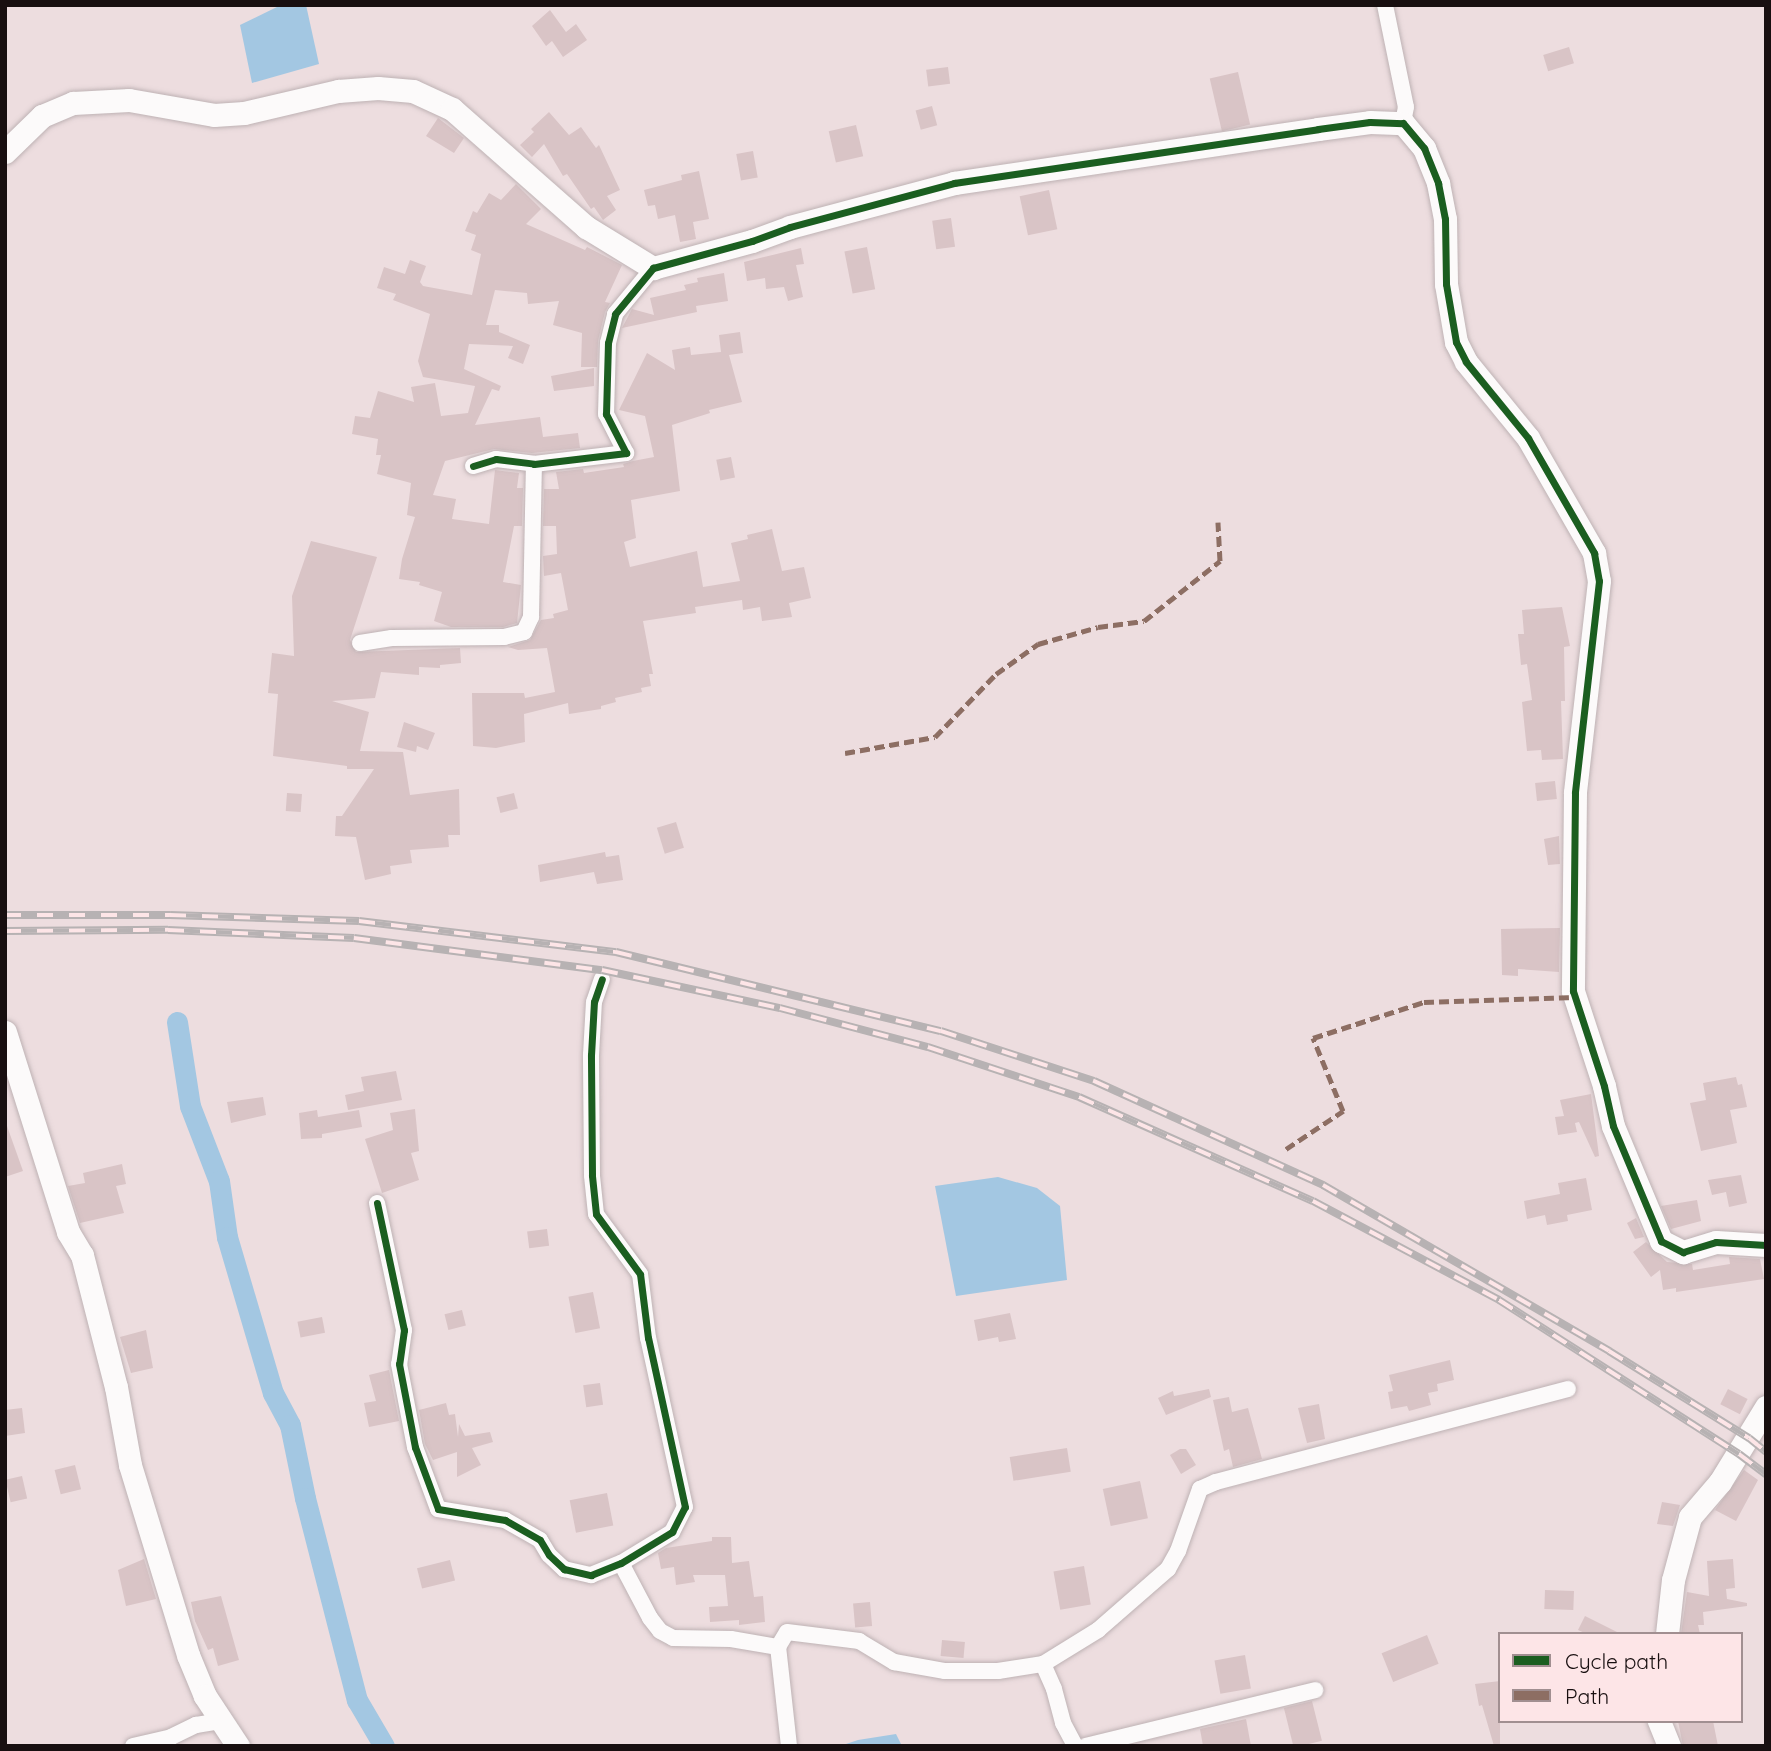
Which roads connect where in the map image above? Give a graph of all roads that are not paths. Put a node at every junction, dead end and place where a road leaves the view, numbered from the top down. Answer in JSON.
{"nodes":[{"id":1,"x":1385,"y":5,"type":"edge"},
{"id":2,"x":1404,"y":124,"type":"junction"},
{"id":3,"x":5,"y":152,"type":"edge"},
{"id":4,"x":653,"y":268,"type":"junction"},
{"id":5,"x":534,"y":464,"type":"junction"},
{"id":6,"x":473,"y":466,"type":"dead end"},
{"id":7,"x":360,"y":643,"type":"dead end"},
{"id":8,"x":602,"y":979,"type":"dead end"},
{"id":9,"x":5,"y":1032,"type":"edge"},
{"id":10,"x":377,"y":1203,"type":"dead end"},
{"id":11,"x":1766,"y":1245,"type":"edge"},
{"id":12,"x":1568,"y":1389,"type":"dead end"},
{"id":13,"x":1766,"y":1407,"type":"edge"},
{"id":14,"x":621,"y":1563,"type":"junction"},
{"id":15,"x":1667,"y":1632,"type":"edge"},
{"id":16,"x":778,"y":1647,"type":"junction"},
{"id":17,"x":1043,"y":1664,"type":"junction"},
{"id":18,"x":1315,"y":1690,"type":"dead end"},
{"id":19,"x":222,"y":1721,"type":"junction"},
{"id":20,"x":1661,"y":1723,"type":"edge"},
{"id":21,"x":133,"y":1746,"type":"edge"},
{"id":22,"x":238,"y":1746,"type":"edge"},
{"id":23,"x":789,"y":1746,"type":"edge"},
{"id":24,"x":1075,"y":1746,"type":"edge"},
{"id":25,"x":1086,"y":1746,"type":"edge"},
{"id":26,"x":1668,"y":1746,"type":"edge"}],
"edges":[{"from":1,"to":2,"type":"street"},
{"from":2,"to":4,"type":"street"},
{"from":2,"to":11,"type":"street"},
{"from":3,"to":4,"type":"street"},
{"from":4,"to":5,"type":"street"},
{"from":5,"to":6,"type":"street"},
{"from":5,"to":7,"type":"street"},
{"from":8,"to":14,"type":"street"},
{"from":9,"to":19,"type":"street"},
{"from":10,"to":14,"type":"street"},
{"from":12,"to":17,"type":"street"},
{"from":13,"to":15,"type":"street"},
{"from":14,"to":16,"type":"street"},
{"from":16,"to":17,"type":"street"},
{"from":16,"to":23,"type":"street"},
{"from":17,"to":24,"type":"street"},
{"from":18,"to":25,"type":"street"},
{"from":19,"to":21,"type":"street"},
{"from":19,"to":22,"type":"street"},
{"from":20,"to":26,"type":"street"}]}
